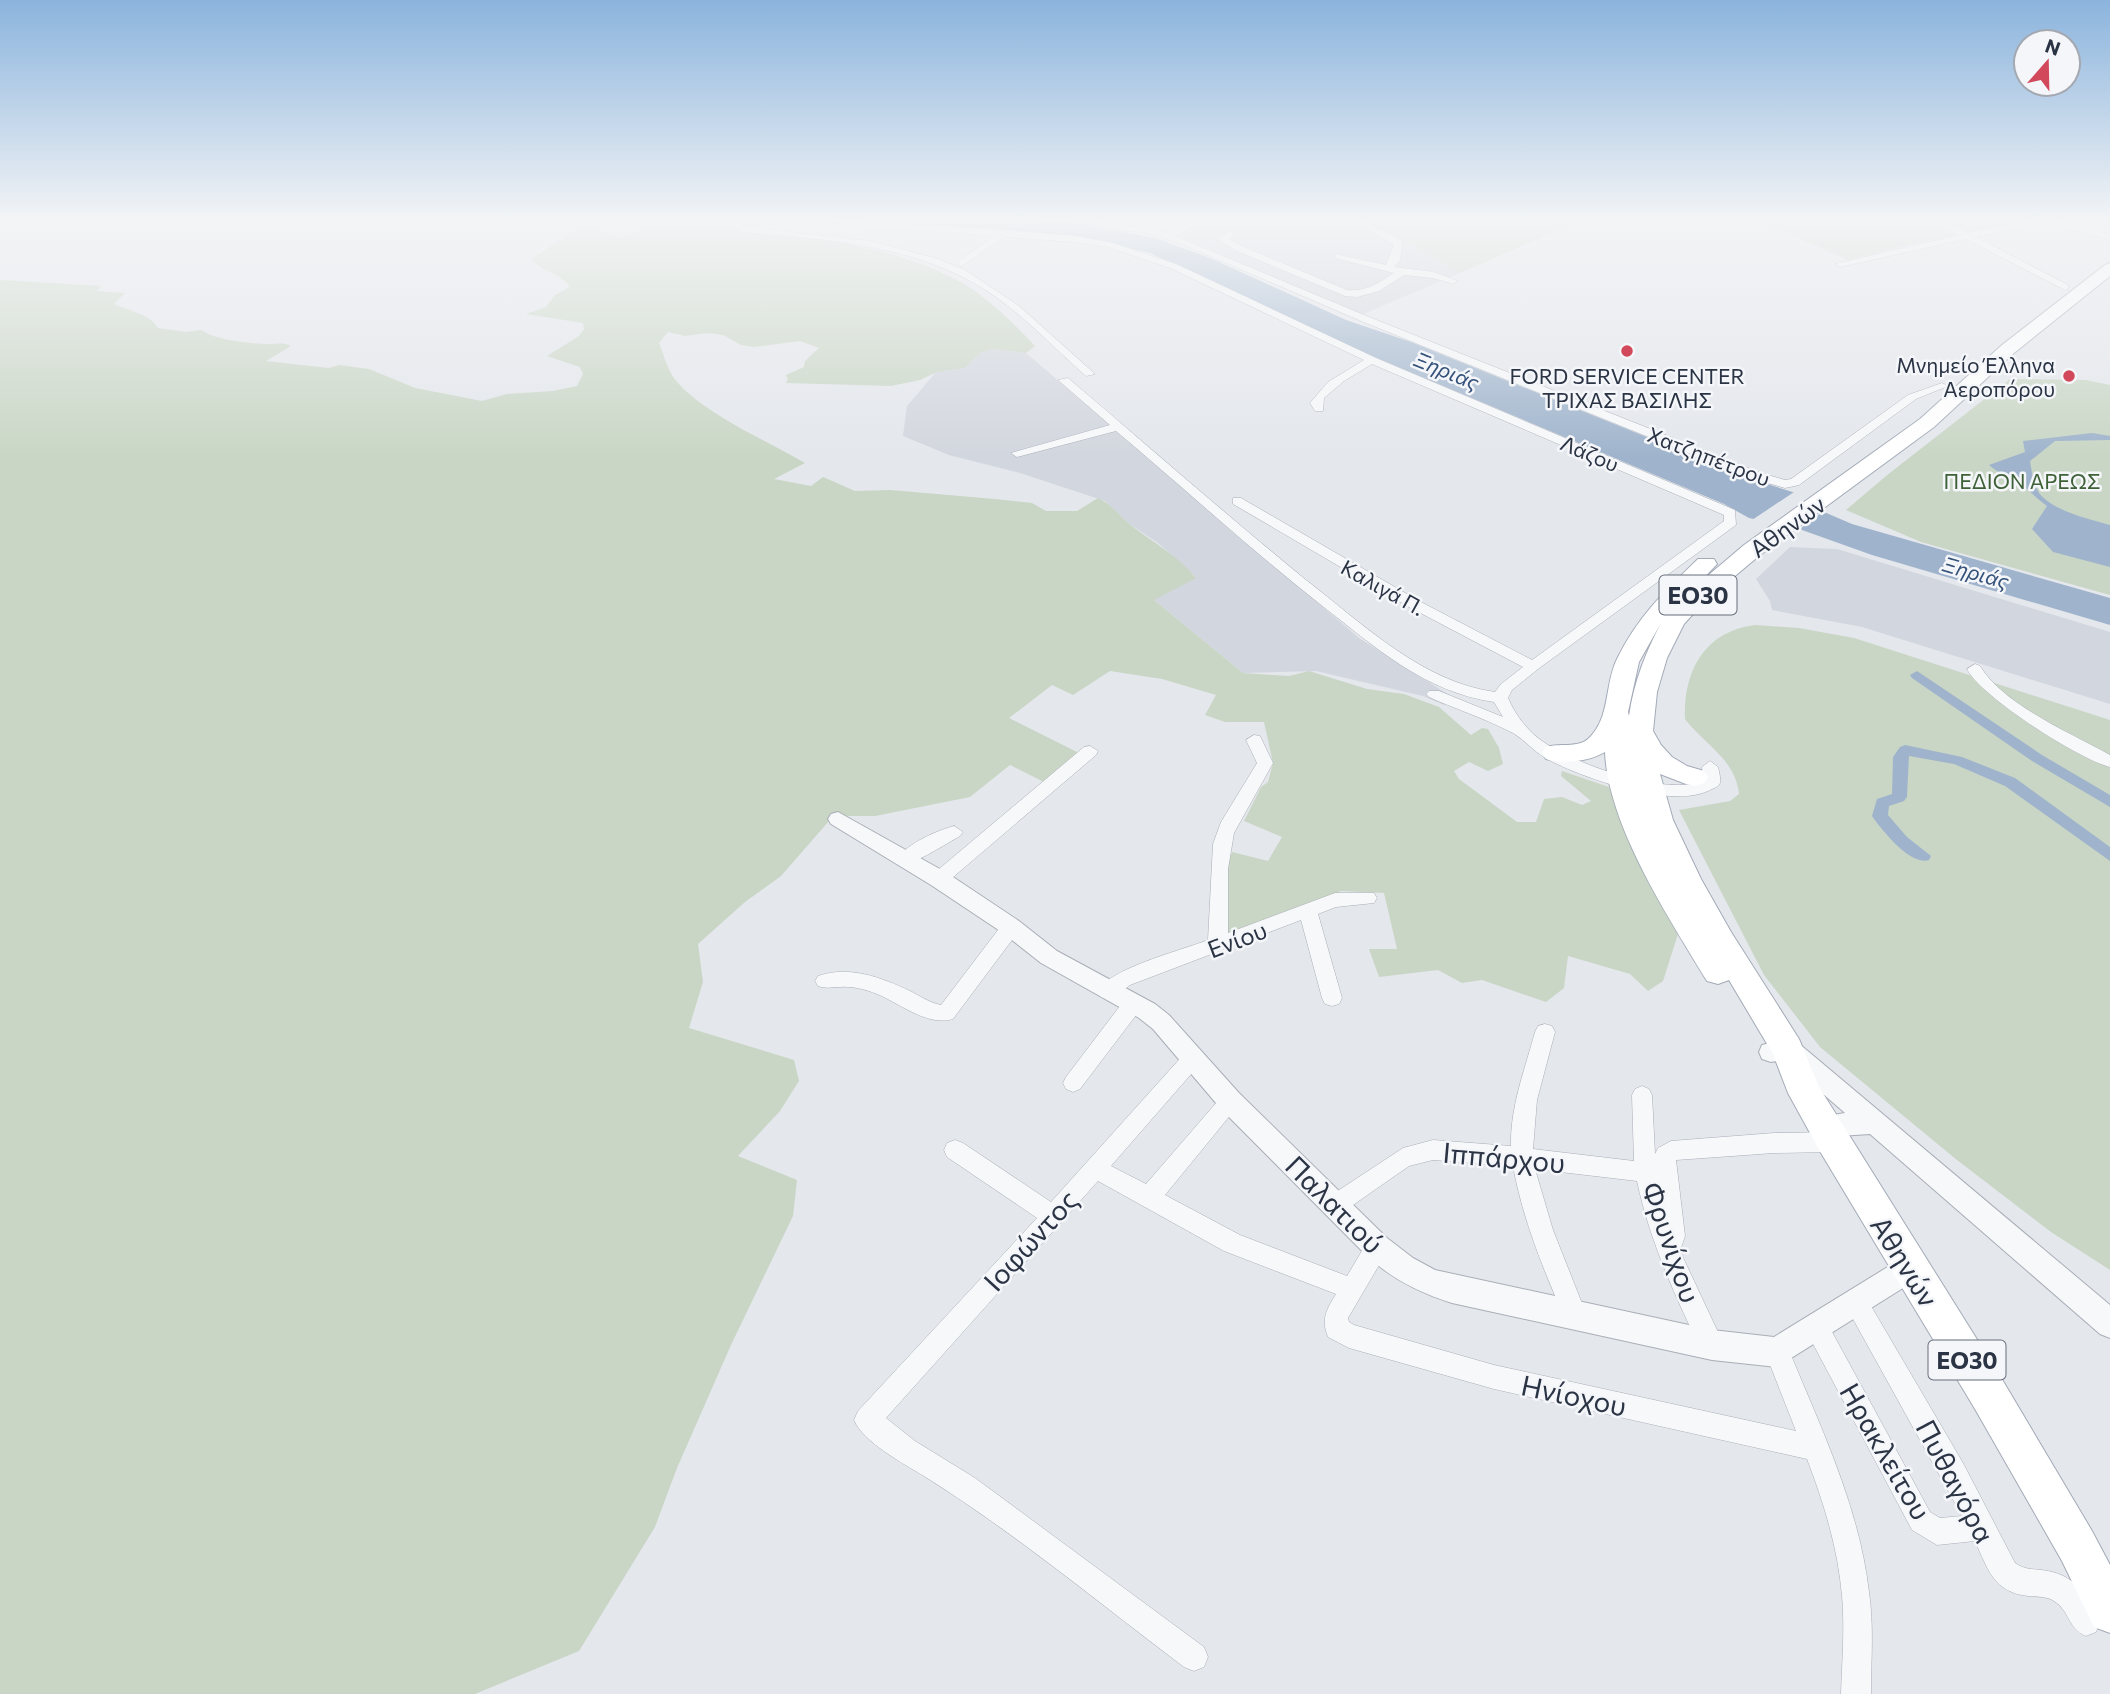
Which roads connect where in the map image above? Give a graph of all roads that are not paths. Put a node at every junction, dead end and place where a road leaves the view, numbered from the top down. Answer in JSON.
{"nodes":[{"id":1,"x":1003,"y":299,"type":"edge"},
{"id":2,"x":1241,"y":299,"type":"edge"},
{"id":3,"x":1321,"y":299,"type":"edge"},
{"id":4,"x":2049,"y":299,"type":"edge"},
{"id":5,"x":2070,"y":299,"type":"edge"},
{"id":6,"x":1372,"y":360,"type":"junction"},
{"id":7,"x":1090,"y":374,"type":"dead end"},
{"id":8,"x":1064,"y":380,"type":"dead end"},
{"id":9,"x":1942,"y":386,"type":"junction"},
{"id":10,"x":1319,"y":409,"type":"dead end"},
{"id":11,"x":1120,"y":426,"type":"junction"},
{"id":12,"x":1017,"y":453,"type":"dead end"},
{"id":13,"x":1785,"y":484,"type":"joint"},
{"id":14,"x":1815,"y":497,"type":"junction"},
{"id":15,"x":1237,"y":501,"type":"dead end"},
{"id":16,"x":1732,"y":520,"type":"joint"},
{"id":17,"x":1533,"y":666,"type":"junction"},
{"id":18,"x":1975,"y":669,"type":"dead end"},
{"id":19,"x":1434,"y":694,"type":"dead end"},
{"id":20,"x":1500,"y":698,"type":"junction"},
{"id":21,"x":1629,"y":723,"type":"junction"},
{"id":22,"x":1521,"y":731,"type":"junction"},
{"id":23,"x":1254,"y":740,"type":"dead end"},
{"id":24,"x":1547,"y":750,"type":"junction"},
{"id":25,"x":1090,"y":751,"type":"dead end"},
{"id":26,"x":2110,"y":762,"type":"edge"},
{"id":27,"x":1634,"y":777,"type":"junction"},
{"id":28,"x":1697,"y":783,"type":"junction"},
{"id":29,"x":838,"y":818,"type":"dead end"},
{"id":30,"x":1659,"y":820,"type":"junction"},
{"id":31,"x":954,"y":832,"type":"dead end"},
{"id":32,"x":906,"y":859,"type":"junction"},
{"id":33,"x":939,"y":879,"type":"junction"},
{"id":34,"x":1368,"y":898,"type":"dead end"},
{"id":35,"x":1308,"y":912,"type":"junction"},
{"id":36,"x":1011,"y":927,"type":"junction"},
{"id":37,"x":1217,"y":946,"type":"junction"},
{"id":38,"x":825,"y":981,"type":"dead end"},
{"id":39,"x":1108,"y":991,"type":"junction"},
{"id":40,"x":1332,"y":998,"type":"dead end"},
{"id":41,"x":1133,"y":1004,"type":"junction"},
{"id":42,"x":1545,"y":1032,"type":"dead end"},
{"id":43,"x":1779,"y":1050,"type":"junction"},
{"id":44,"x":1192,"y":1059,"type":"junction"},
{"id":45,"x":1073,"y":1083,"type":"dead end"},
{"id":46,"x":1642,"y":1095,"type":"dead end"},
{"id":47,"x":1230,"y":1101,"type":"junction"},
{"id":48,"x":1820,"y":1120,"type":"junction"},
{"id":49,"x":1873,"y":1124,"type":"junction"},
{"id":50,"x":956,"y":1150,"type":"dead end"},
{"id":51,"x":1522,"y":1157,"type":"junction"},
{"id":52,"x":1095,"y":1168,"type":"junction"},
{"id":53,"x":1647,"y":1172,"type":"junction"},
{"id":54,"x":1148,"y":1198,"type":"junction"},
{"id":55,"x":1335,"y":1205,"type":"junction"},
{"id":56,"x":1053,"y":1216,"type":"junction"},
{"id":57,"x":1667,"y":1246,"type":"junction"},
{"id":58,"x":1377,"y":1247,"type":"junction"},
{"id":59,"x":1909,"y":1269,"type":"junction"},
{"id":60,"x":1351,"y":1289,"type":"junction"},
{"id":61,"x":1856,"y":1301,"type":"junction"},
{"id":62,"x":1575,"y":1316,"type":"junction"},
{"id":63,"x":2110,"y":1324,"type":"edge"},
{"id":64,"x":1816,"y":1327,"type":"junction"},
{"id":65,"x":1712,"y":1345,"type":"junction"},
{"id":66,"x":1777,"y":1352,"type":"junction"},
{"id":67,"x":1815,"y":1448,"type":"junction"},
{"id":68,"x":1982,"y":1527,"type":"junction"},
{"id":69,"x":2098,"y":1617,"type":"edge"},
{"id":70,"x":1194,"y":1657,"type":"dead end"},
{"id":71,"x":1856,"y":1694,"type":"edge"}],
"edges":[{"from":1,"to":7,"type":"street"},
{"from":2,"to":6,"type":"street","name":"Λάζου"},
{"from":3,"to":13,"type":"street","name":"Χατζηπέτρου"},
{"from":4,"to":9,"type":"main road","name":"Αθηνών","number":"ΕΟ30"},
{"from":5,"to":14,"type":"main road","name":"Αθηνών","number":"ΕΟ30"},
{"from":6,"to":10,"type":"street"},
{"from":6,"to":16,"type":"street","name":"Λάζου"},
{"from":8,"to":11,"type":"street"},
{"from":9,"to":13,"type":"street","name":"Αθηνών"},
{"from":9,"to":14,"type":"main road","name":"Αθηνών","number":"ΕΟ30"},
{"from":11,"to":12,"type":"street"},
{"from":11,"to":20,"type":"street"},
{"from":14,"to":21,"type":"main road","name":"Αθηνών","number":"ΕΟ30"},
{"from":15,"to":17,"type":"street","name":"Καλιγά Π."},
{"from":16,"to":17,"type":"street","name":"Αθηνών"},
{"from":17,"to":20,"type":"street","name":"Αθηνών"},
{"from":18,"to":26,"type":"street"},
{"from":19,"to":22,"type":"street"},
{"from":20,"to":22,"type":"street"},
{"from":21,"to":24,"type":"main road"},
{"from":21,"to":27,"type":"main road","name":"Αθηνών","number":"ΕΟ30"},
{"from":21,"to":28,"type":"main road"},
{"from":22,"to":24,"type":"street"},
{"from":23,"to":37,"type":"street"},
{"from":24,"to":27,"type":"street"},
{"from":25,"to":33,"type":"street"},
{"from":27,"to":28,"type":"street"},
{"from":27,"to":30,"type":"main road","name":"Αθηνών","number":"ΕΟ30"},
{"from":27,"to":43,"type":"main road","name":"Αθηνών","number":"ΕΟ30"},
{"from":28,"to":30,"type":"main road"},
{"from":29,"to":32,"type":"street","name":"Παλατιού"},
{"from":30,"to":43,"type":"main road","name":"Αθηνών","number":"ΕΟ30"},
{"from":31,"to":32,"type":"street"},
{"from":32,"to":33,"type":"street","name":"Παλατιού"},
{"from":33,"to":36,"type":"street","name":"Παλατιού"},
{"from":34,"to":35,"type":"street","name":"Ενίου"},
{"from":35,"to":37,"type":"street","name":"Ενίου"},
{"from":35,"to":40,"type":"street"},
{"from":36,"to":38,"type":"street"},
{"from":36,"to":39,"type":"street","name":"Παλατιού"},
{"from":37,"to":39,"type":"street","name":"Ενίου"},
{"from":39,"to":41,"type":"street","name":"Παλατιού"},
{"from":41,"to":44,"type":"street","name":"Παλατιού"},
{"from":41,"to":45,"type":"street"},
{"from":42,"to":51,"type":"street"},
{"from":43,"to":48,"type":"main road","name":"Αθηνών","number":"ΕΟ30"},
{"from":43,"to":49,"type":"street"},
{"from":44,"to":47,"type":"street","name":"Παλατιού"},
{"from":44,"to":52,"type":"street","name":"Ιοφώντος"},
{"from":46,"to":53,"type":"street","name":"Φρυνίχου"},
{"from":47,"to":54,"type":"street"},
{"from":47,"to":55,"type":"street","name":"Παλατιού"},
{"from":48,"to":49,"type":"street"},
{"from":48,"to":57,"type":"street"},
{"from":48,"to":59,"type":"main road","name":"Αθηνών","number":"ΕΟ30"},
{"from":49,"to":63,"type":"street"},
{"from":50,"to":56,"type":"street"},
{"from":51,"to":53,"type":"street","name":"Ιππάρχου"},
{"from":51,"to":55,"type":"street","name":"Ιππάρχου"},
{"from":51,"to":62,"type":"street"},
{"from":52,"to":54,"type":"street"},
{"from":52,"to":56,"type":"street","name":"Ιοφώντος"},
{"from":53,"to":57,"type":"street","name":"Φρυνίχου"},
{"from":54,"to":60,"type":"street"},
{"from":55,"to":58,"type":"street","name":"Παλατιού"},
{"from":56,"to":70,"type":"street","name":"Ιοφώντος"},
{"from":57,"to":65,"type":"street","name":"Φρυνίχου"},
{"from":58,"to":60,"type":"street"},
{"from":58,"to":62,"type":"street","name":"Παλατιού"},
{"from":59,"to":61,"type":"street"},
{"from":59,"to":69,"type":"main road","name":"Αθηνών","number":"ΕΟ30"},
{"from":60,"to":67,"type":"street","name":"Ηνίοχου"},
{"from":61,"to":64,"type":"street"},
{"from":61,"to":68,"type":"street","name":"Πυθαγόρα"},
{"from":62,"to":65,"type":"street","name":"Παλατιού"},
{"from":64,"to":66,"type":"street"},
{"from":64,"to":68,"type":"street","name":"Ηρακλείτου"},
{"from":65,"to":66,"type":"street","name":"Παλατιού"},
{"from":66,"to":67,"type":"street"},
{"from":67,"to":71,"type":"street"},
{"from":68,"to":69,"type":"street","name":"Πυθαγόρα"}]}
